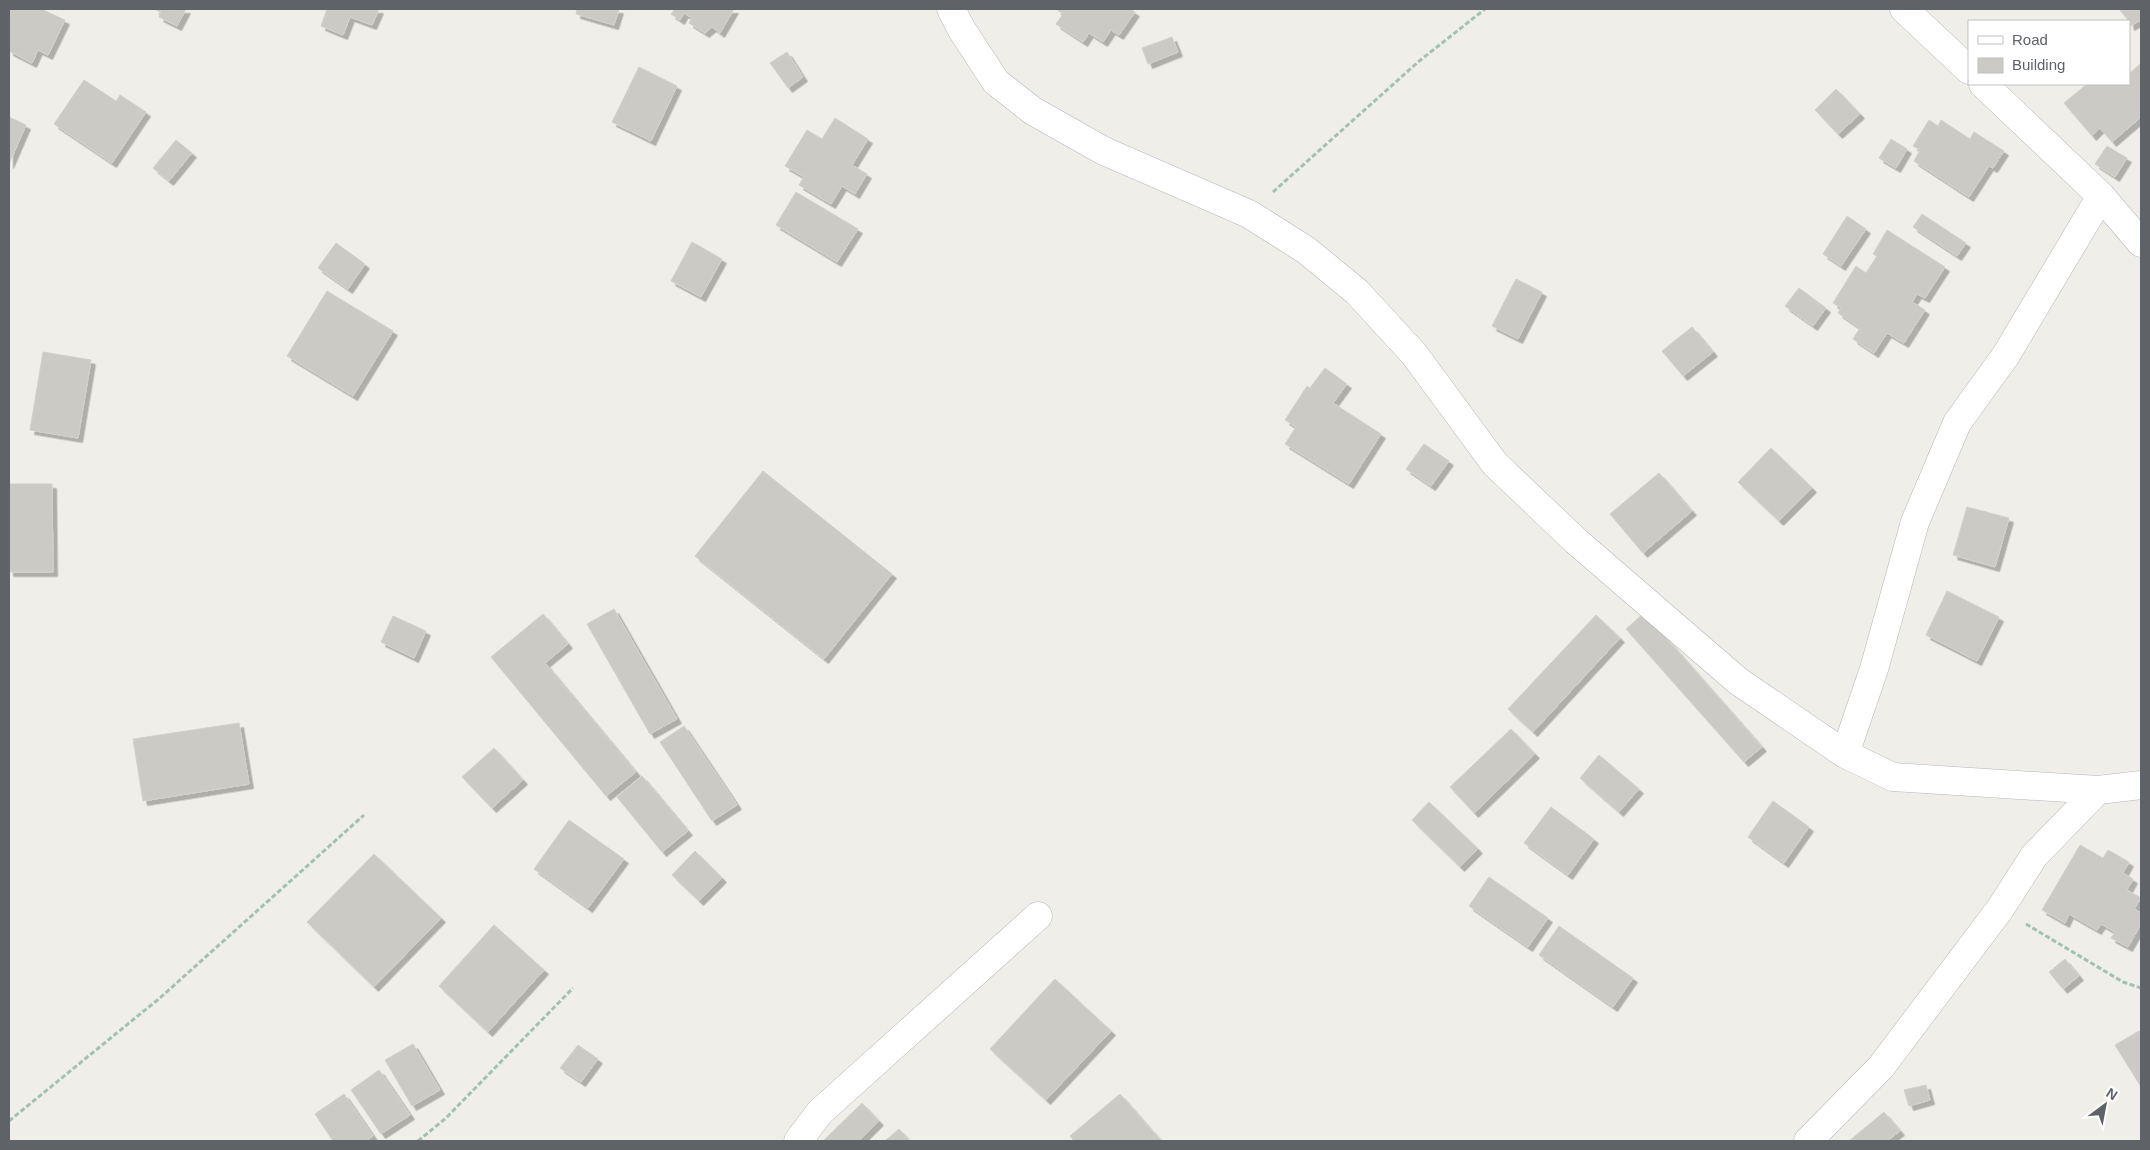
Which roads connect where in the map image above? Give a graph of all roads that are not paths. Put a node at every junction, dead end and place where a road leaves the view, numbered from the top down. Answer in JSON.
{"nodes":[{"id":1,"x":951,"y":9,"type":"edge"},
{"id":2,"x":1904,"y":9,"type":"edge"},
{"id":3,"x":1968,"y":69,"type":"edge"},
{"id":4,"x":1984,"y":85,"type":"edge"},
{"id":5,"x":2100,"y":196,"type":"junction"},
{"id":6,"x":2141,"y":244,"type":"edge"},
{"id":7,"x":1845,"y":754,"type":"junction"},
{"id":8,"x":2141,"y":785,"type":"edge"},
{"id":9,"x":2098,"y":790,"type":"junction"},
{"id":10,"x":1038,"y":916,"type":"dead end"},
{"id":11,"x":798,"y":1141,"type":"edge"},
{"id":12,"x":1808,"y":1141,"type":"edge"}],
"edges":[{"from":1,"to":7,"type":"street"},
{"from":2,"to":3,"type":"street"},
{"from":4,"to":5,"type":"street"},
{"from":5,"to":6,"type":"street"},
{"from":5,"to":7,"type":"street"},
{"from":7,"to":9,"type":"street"},
{"from":8,"to":9,"type":"street"},
{"from":9,"to":12,"type":"street"},
{"from":10,"to":11,"type":"street"}]}
